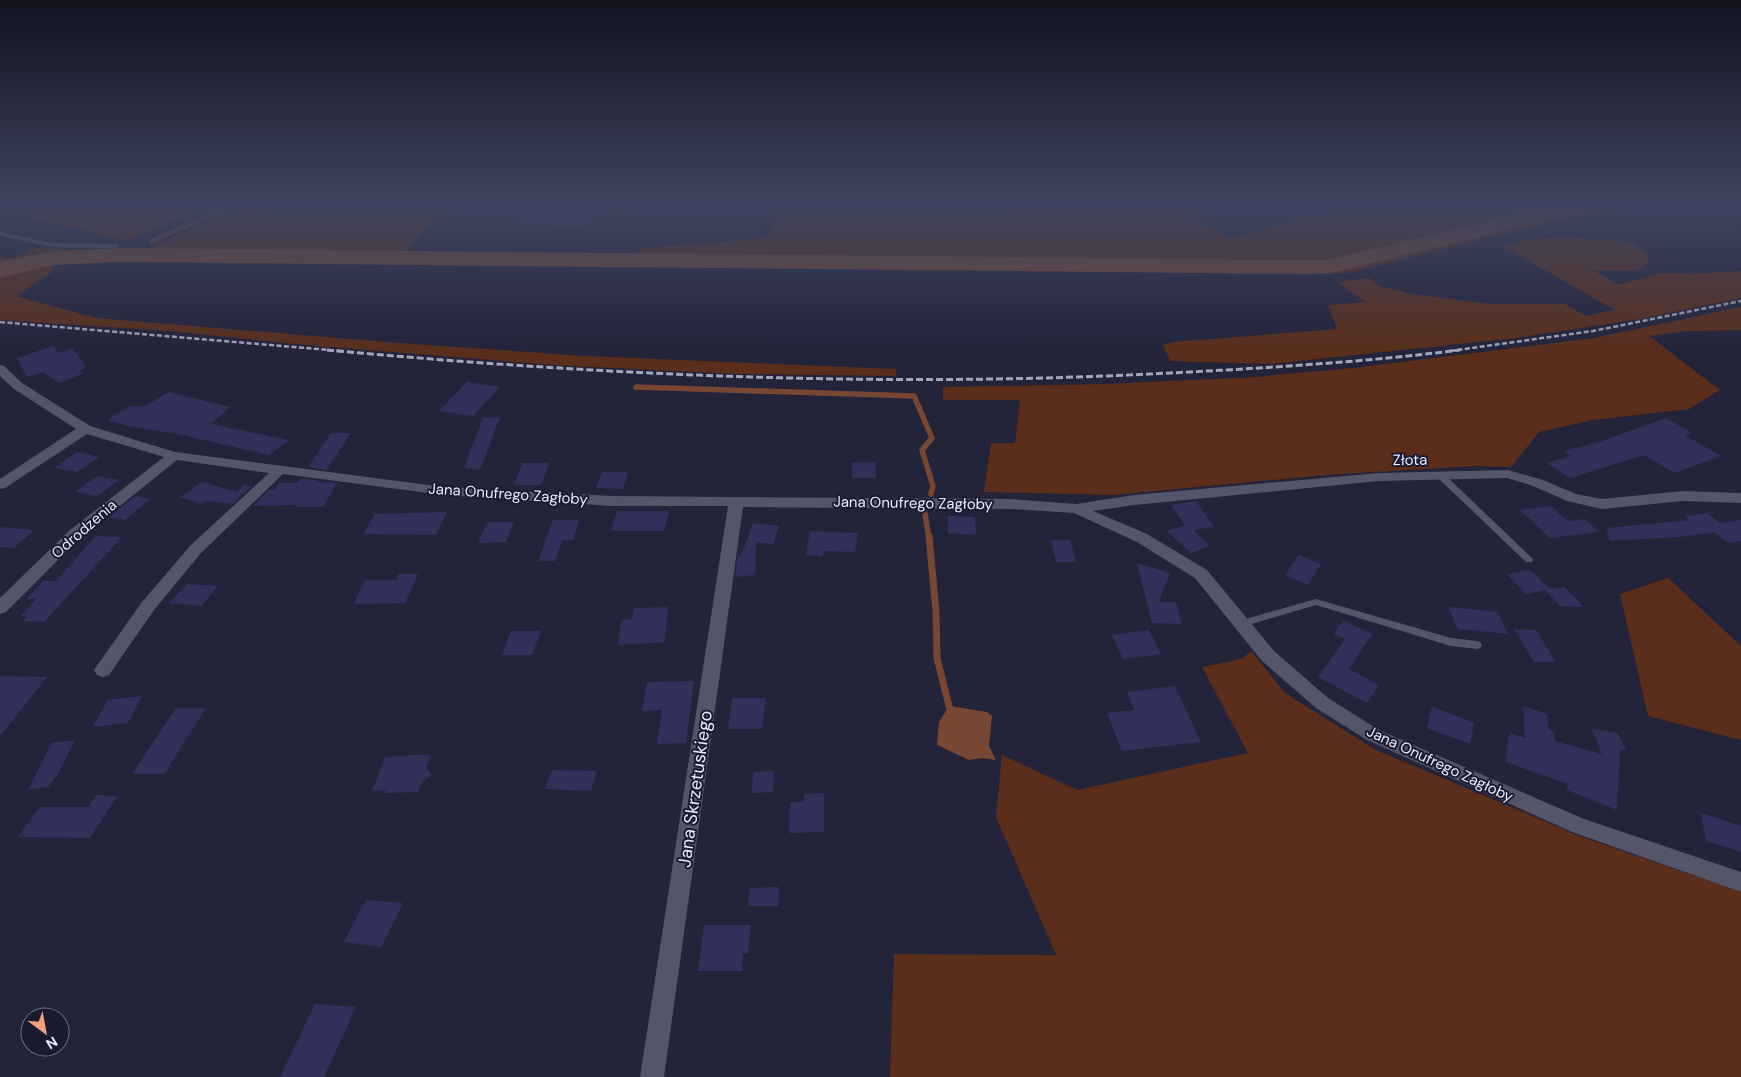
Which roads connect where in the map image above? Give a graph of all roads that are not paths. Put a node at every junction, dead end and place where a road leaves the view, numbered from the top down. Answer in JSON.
{"nodes":[{"id":1,"x":0,"y":369,"type":"edge"},
{"id":2,"x":85,"y":429,"type":"junction"},
{"id":3,"x":174,"y":456,"type":"junction"},
{"id":4,"x":281,"y":469,"type":"junction"},
{"id":5,"x":1441,"y":476,"type":"junction"},
{"id":6,"x":0,"y":486,"type":"edge"},
{"id":7,"x":1741,"y":498,"type":"edge"},
{"id":8,"x":736,"y":502,"type":"junction"},
{"id":9,"x":1076,"y":509,"type":"junction"},
{"id":10,"x":1530,"y":560,"type":"dead end"},
{"id":11,"x":0,"y":608,"type":"edge"},
{"id":12,"x":1241,"y":623,"type":"junction"},
{"id":13,"x":1477,"y":646,"type":"dead end"},
{"id":14,"x":103,"y":670,"type":"dead end"},
{"id":15,"x":1741,"y":882,"type":"edge"},
{"id":16,"x":652,"y":1077,"type":"edge"}],
"edges":[{"from":1,"to":2,"type":"street","name":"Jana Onufrego Zagłoby"},
{"from":2,"to":3,"type":"street","name":"Jana Onufrego Zagłoby"},
{"from":2,"to":6,"type":"street"},
{"from":3,"to":4,"type":"street","name":"Jana Onufrego Zagłoby"},
{"from":3,"to":11,"type":"street","name":"Odrodzenia"},
{"from":4,"to":8,"type":"street","name":"Jana Onufrego Zagłoby"},
{"from":4,"to":14,"type":"street"},
{"from":5,"to":7,"type":"street","name":"Złota"},
{"from":5,"to":9,"type":"street","name":"Złota"},
{"from":5,"to":10,"type":"lane"},
{"from":8,"to":9,"type":"street","name":"Jana Onufrego Zagłoby"},
{"from":8,"to":16,"type":"street","name":"Jana Skrzetuskiego"},
{"from":9,"to":12,"type":"street","name":"Jana Onufrego Zagłoby"},
{"from":12,"to":13,"type":"lane"},
{"from":12,"to":15,"type":"street","name":"Jana Onufrego Zagłoby"}]}
